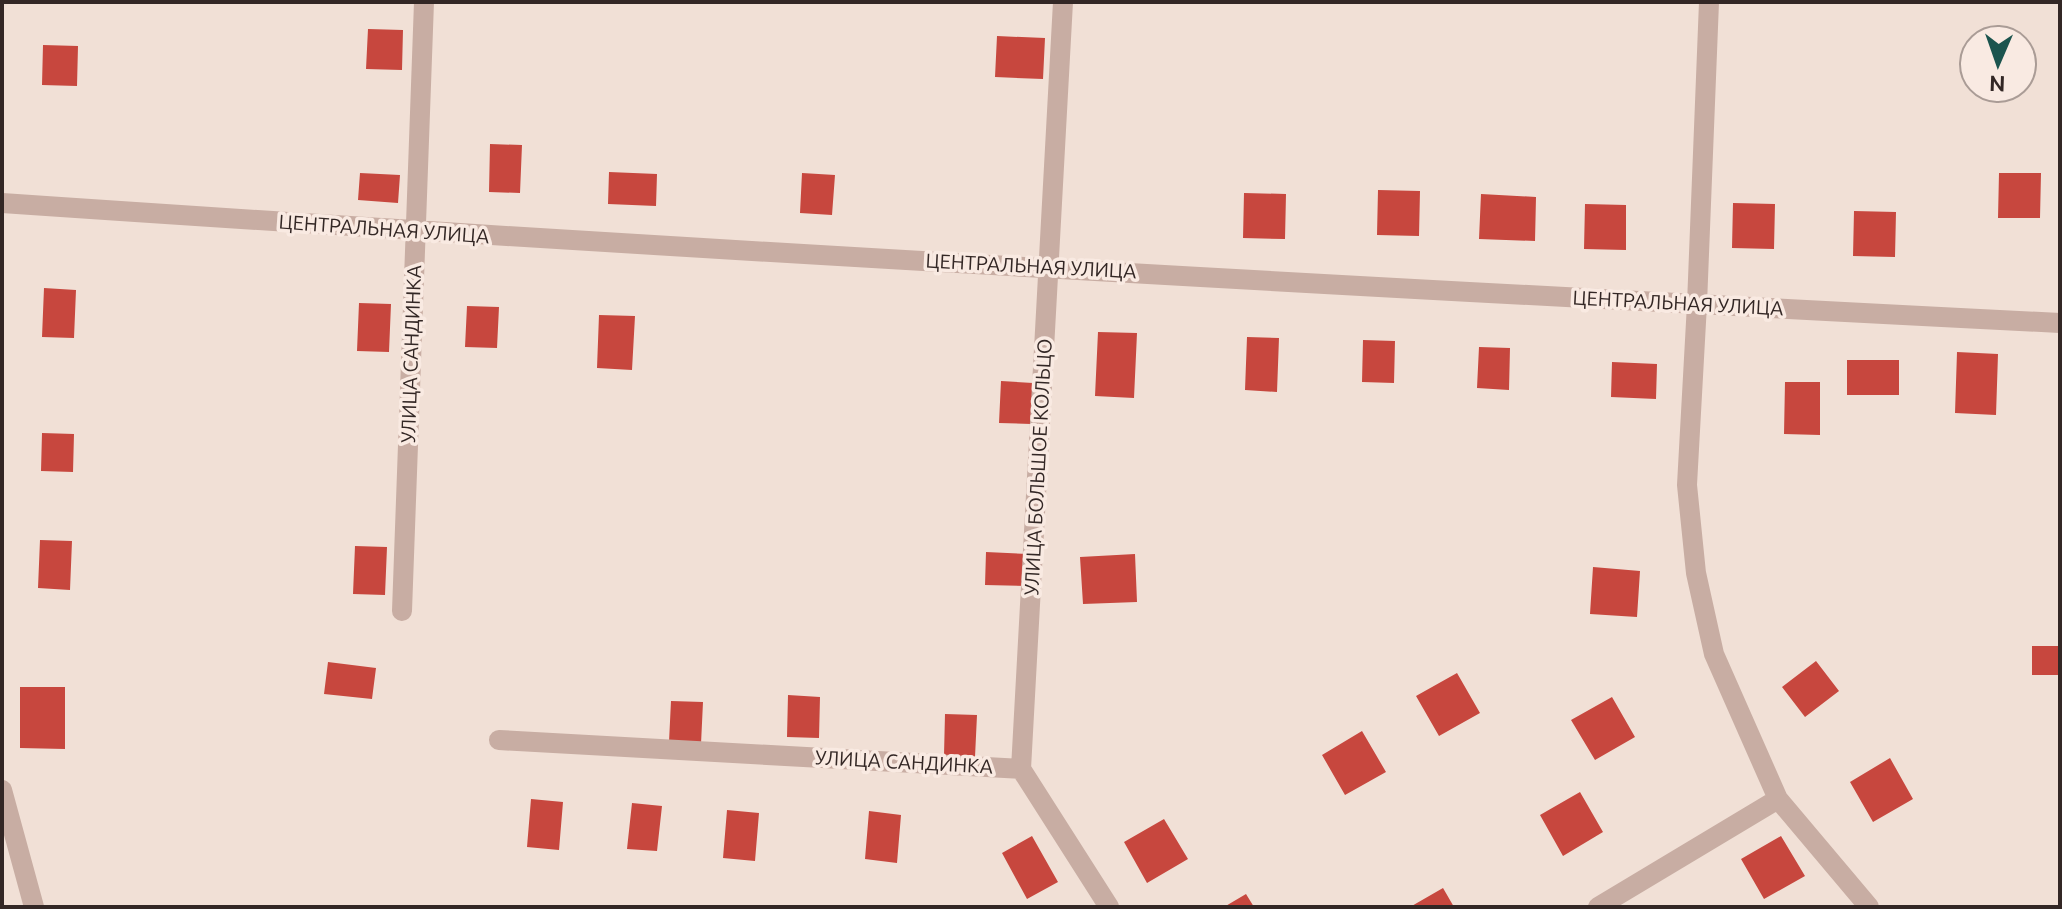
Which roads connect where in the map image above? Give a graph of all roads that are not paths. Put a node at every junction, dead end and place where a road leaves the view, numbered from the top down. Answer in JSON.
{"nodes":[{"id":1,"x":424,"y":2,"type":"edge"},
{"id":2,"x":1063,"y":2,"type":"edge"},
{"id":3,"x":1709,"y":2,"type":"edge"},
{"id":4,"x":2,"y":203,"type":"edge"},
{"id":5,"x":415,"y":231,"type":"junction"},
{"id":6,"x":1049,"y":267,"type":"junction"},
{"id":7,"x":1697,"y":304,"type":"junction"},
{"id":8,"x":2060,"y":323,"type":"edge"},
{"id":9,"x":402,"y":611,"type":"dead end"},
{"id":10,"x":499,"y":740,"type":"dead end"},
{"id":11,"x":1021,"y":769,"type":"junction"},
{"id":12,"x":2,"y":790,"type":"edge"},
{"id":13,"x":1778,"y":799,"type":"junction"},
{"id":14,"x":34,"y":907,"type":"edge"},
{"id":15,"x":1109,"y":907,"type":"edge"},
{"id":16,"x":1598,"y":907,"type":"edge"},
{"id":17,"x":1869,"y":907,"type":"edge"}],
"edges":[{"from":1,"to":5,"type":"street","name":"УЛИЦА САНДИНКА"},
{"from":2,"to":6,"type":"street","name":"УЛИЦА БОЛЬШОЕ КОЛЬЦО"},
{"from":3,"to":7,"type":"street"},
{"from":4,"to":5,"type":"street","name":"ЦЕНТРАЛЬНАЯ УЛИЦА"},
{"from":5,"to":6,"type":"street","name":"ЦЕНТРАЛЬНАЯ УЛИЦА"},
{"from":5,"to":9,"type":"street","name":"УЛИЦА САНДИНКА"},
{"from":6,"to":7,"type":"street","name":"ЦЕНТРАЛЬНАЯ УЛИЦА"},
{"from":6,"to":11,"type":"street","name":"УЛИЦА БОЛЬШОЕ КОЛЬЦО"},
{"from":7,"to":8,"type":"street","name":"ЦЕНТРАЛЬНАЯ УЛИЦА"},
{"from":7,"to":13,"type":"street"},
{"from":10,"to":11,"type":"street","name":"УЛИЦА САНДИНКА"},
{"from":11,"to":15,"type":"street"},
{"from":12,"to":14,"type":"street"},
{"from":13,"to":16,"type":"street"},
{"from":13,"to":17,"type":"street"}]}
